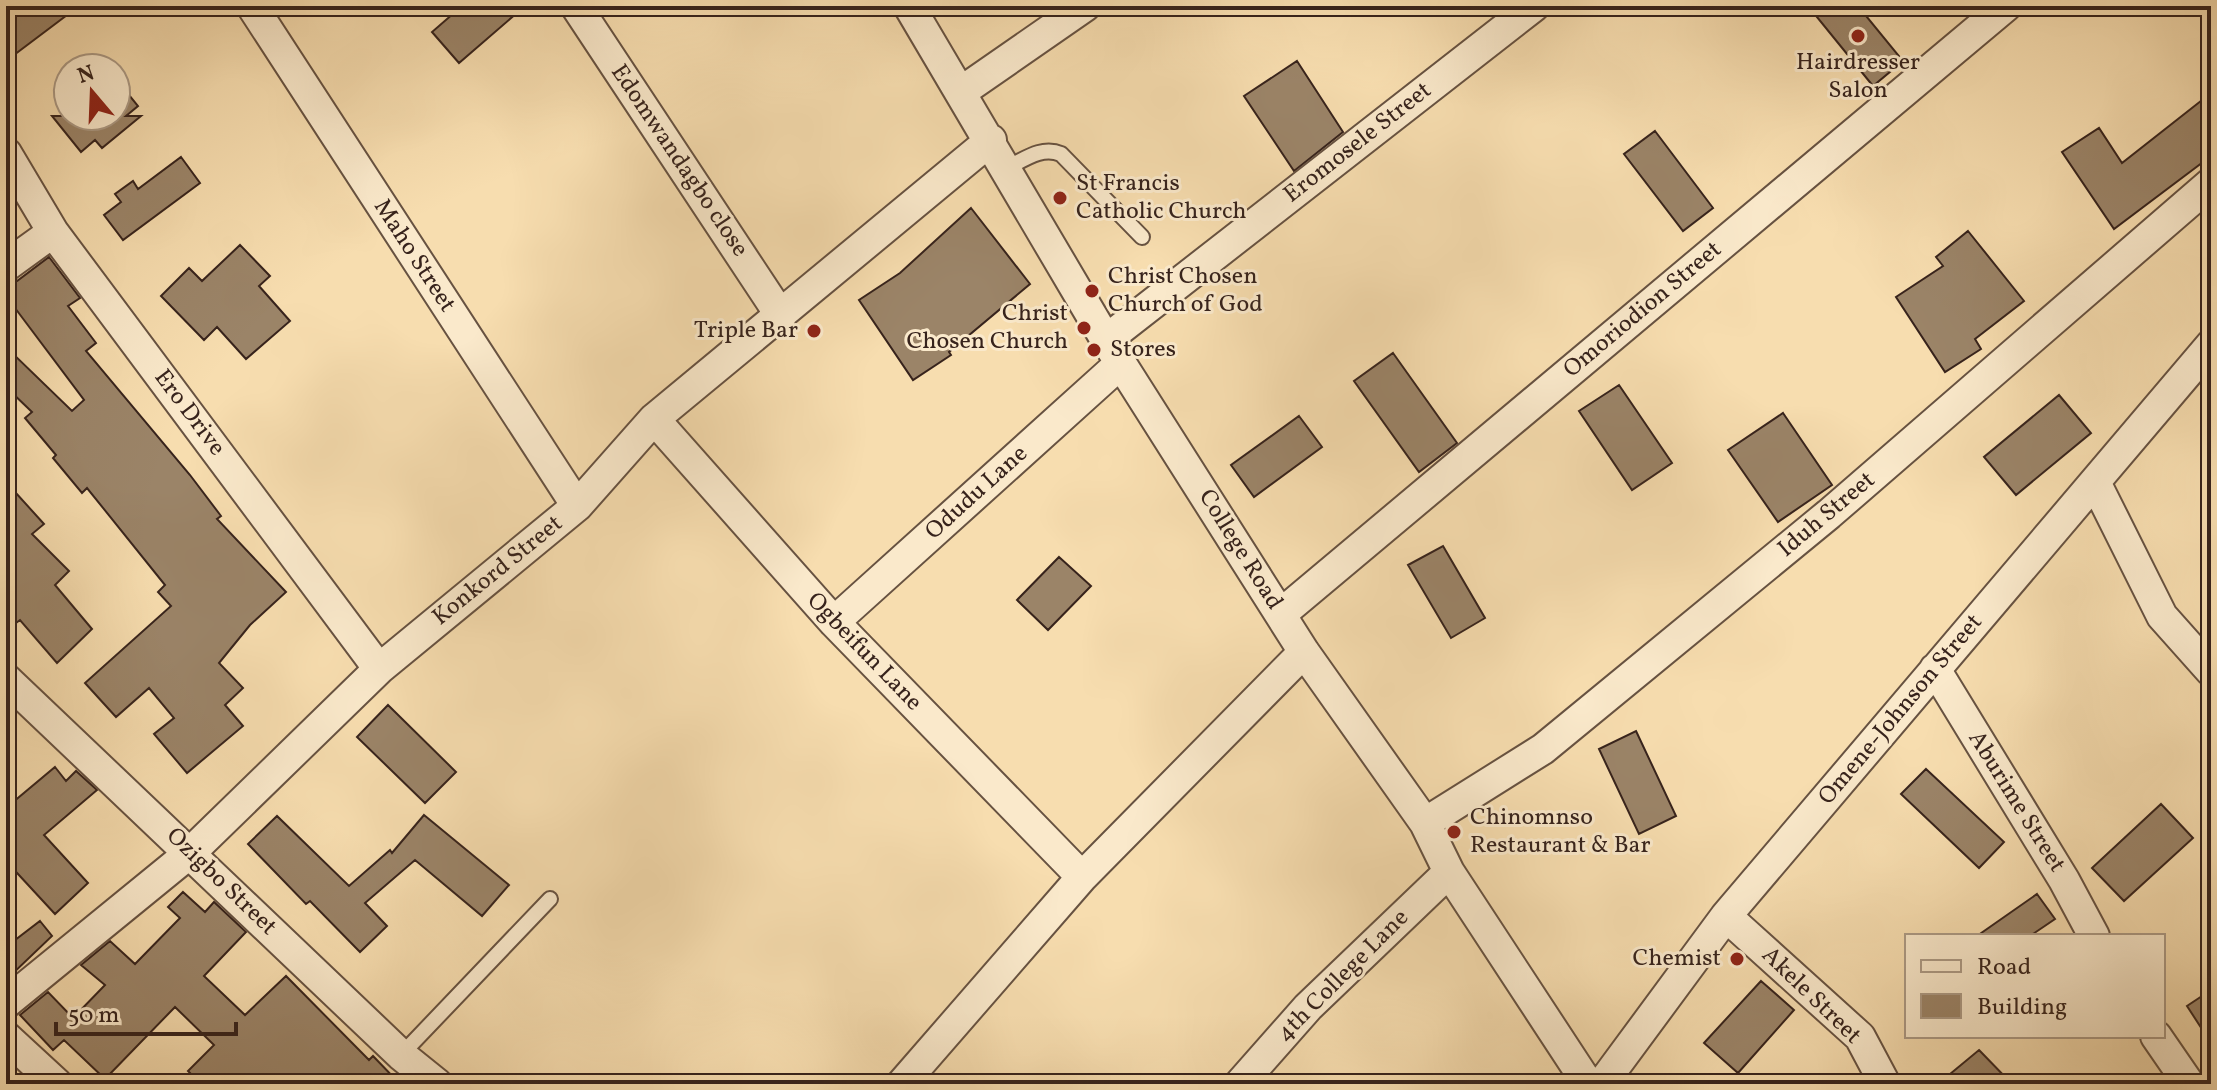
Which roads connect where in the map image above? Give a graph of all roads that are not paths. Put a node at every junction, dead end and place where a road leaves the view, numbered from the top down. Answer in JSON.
{"nodes":[{"id":1,"x":252,"y":6,"type":"edge"},
{"id":2,"x":576,"y":6,"type":"edge"},
{"id":3,"x":909,"y":6,"type":"edge"},
{"id":4,"x":1085,"y":6,"type":"edge"},
{"id":5,"x":1534,"y":6,"type":"edge"},
{"id":6,"x":2006,"y":6,"type":"edge"},
{"id":7,"x":961,"y":92,"type":"junction"},
{"id":8,"x":991,"y":140,"type":"junction"},
{"id":9,"x":6,"y":153,"type":"edge"},
{"id":10,"x":1007,"y":168,"type":"junction"},
{"id":11,"x":2211,"y":183,"type":"edge"},
{"id":12,"x":53,"y":232,"type":"junction"},
{"id":13,"x":1142,"y":237,"type":"dead end"},
{"id":14,"x":6,"y":266,"type":"edge"},
{"id":15,"x":781,"y":316,"type":"junction"},
{"id":16,"x":2211,"y":345,"type":"edge"},
{"id":17,"x":1114,"y":352,"type":"junction"},
{"id":18,"x":654,"y":419,"type":"junction"},
{"id":19,"x":2095,"y":482,"type":"junction"},
{"id":20,"x":577,"y":506,"type":"junction"},
{"id":21,"x":1281,"y":614,"type":"junction"},
{"id":22,"x":834,"y":622,"type":"junction"},
{"id":23,"x":1304,"y":652,"type":"junction"},
{"id":24,"x":379,"y":669,"type":"junction"},
{"id":25,"x":1935,"y":669,"type":"junction"},
{"id":26,"x":2211,"y":671,"type":"edge"},
{"id":27,"x":6,"y":679,"type":"edge"},
{"id":28,"x":1425,"y":823,"type":"junction"},
{"id":29,"x":191,"y":852,"type":"junction"},
{"id":30,"x":1449,"y":872,"type":"junction"},
{"id":31,"x":1082,"y":877,"type":"junction"},
{"id":32,"x":550,"y":899,"type":"dead end"},
{"id":33,"x":1726,"y":916,"type":"junction"},
{"id":34,"x":2093,"y":934,"type":"edge"},
{"id":35,"x":6,"y":1003,"type":"edge"},
{"id":36,"x":6,"y":1037,"type":"edge"},
{"id":37,"x":2157,"y":1038,"type":"edge"},
{"id":38,"x":401,"y":1055,"type":"junction"},
{"id":39,"x":57,"y":1084,"type":"edge"},
{"id":40,"x":437,"y":1084,"type":"edge"},
{"id":41,"x":902,"y":1084,"type":"edge"},
{"id":42,"x":1240,"y":1084,"type":"edge"},
{"id":43,"x":1588,"y":1084,"type":"edge"},
{"id":44,"x":1602,"y":1084,"type":"edge"},
{"id":45,"x":1885,"y":1084,"type":"edge"},
{"id":46,"x":2189,"y":1084,"type":"edge"}],
"edges":[{"from":1,"to":20,"type":"street","name":"Maho Street"},
{"from":2,"to":15,"type":"street","name":"Edomwandagbo close"},
{"from":3,"to":7,"type":"street","name":"College Road"},
{"from":4,"to":7,"type":"street"},
{"from":5,"to":17,"type":"street","name":"Eromosele Street"},
{"from":6,"to":21,"type":"street","name":"Omoriodion Street"},
{"from":7,"to":8,"type":"street","name":"College Road"},
{"from":8,"to":10,"type":"street","name":"College Road"},
{"from":8,"to":15,"type":"street","name":"Konkord Street"},
{"from":9,"to":12,"type":"street","name":"Ero Drive"},
{"from":10,"to":13,"type":"lane"},
{"from":10,"to":17,"type":"street","name":"College Road"},
{"from":11,"to":28,"type":"street","name":"Iduh Street"},
{"from":12,"to":14,"type":"street"},
{"from":12,"to":24,"type":"street","name":"Ero Drive"},
{"from":15,"to":18,"type":"street","name":"Konkord Street"},
{"from":16,"to":19,"type":"street","name":"Omene-Johnson Street"},
{"from":17,"to":21,"type":"street","name":"College Road"},
{"from":17,"to":22,"type":"street","name":"Odudu Lane"},
{"from":18,"to":20,"type":"street","name":"Konkord Street"},
{"from":18,"to":22,"type":"street","name":"Ogbeifun Lane"},
{"from":19,"to":25,"type":"street","name":"Omene-Johnson Street"},
{"from":19,"to":26,"type":"street"},
{"from":20,"to":24,"type":"street","name":"Konkord Street"},
{"from":21,"to":23,"type":"street","name":"College Road"},
{"from":22,"to":31,"type":"street","name":"Ogbeifun Lane"},
{"from":23,"to":28,"type":"street","name":"College Road"},
{"from":23,"to":31,"type":"street"},
{"from":24,"to":29,"type":"street","name":"Konkord Street"},
{"from":25,"to":33,"type":"street","name":"Omene-Johnson Street"},
{"from":25,"to":34,"type":"street","name":"Aburime Street"},
{"from":27,"to":29,"type":"street","name":"Ozigbo Street"},
{"from":28,"to":30,"type":"street","name":"College Road"},
{"from":29,"to":35,"type":"street","name":"Konkord Street"},
{"from":29,"to":38,"type":"street","name":"Ozigbo Street"},
{"from":30,"to":42,"type":"street","name":"4th College Lane"},
{"from":30,"to":43,"type":"street","name":"College Road"},
{"from":31,"to":41,"type":"street"},
{"from":32,"to":38,"type":"lane"},
{"from":33,"to":44,"type":"street","name":"Omene-Johnson Street"},
{"from":33,"to":45,"type":"street","name":"Akele Street"},
{"from":36,"to":39,"type":"street"},
{"from":37,"to":46,"type":"street"},
{"from":38,"to":40,"type":"street","name":"Ozigbo Street"}]}
